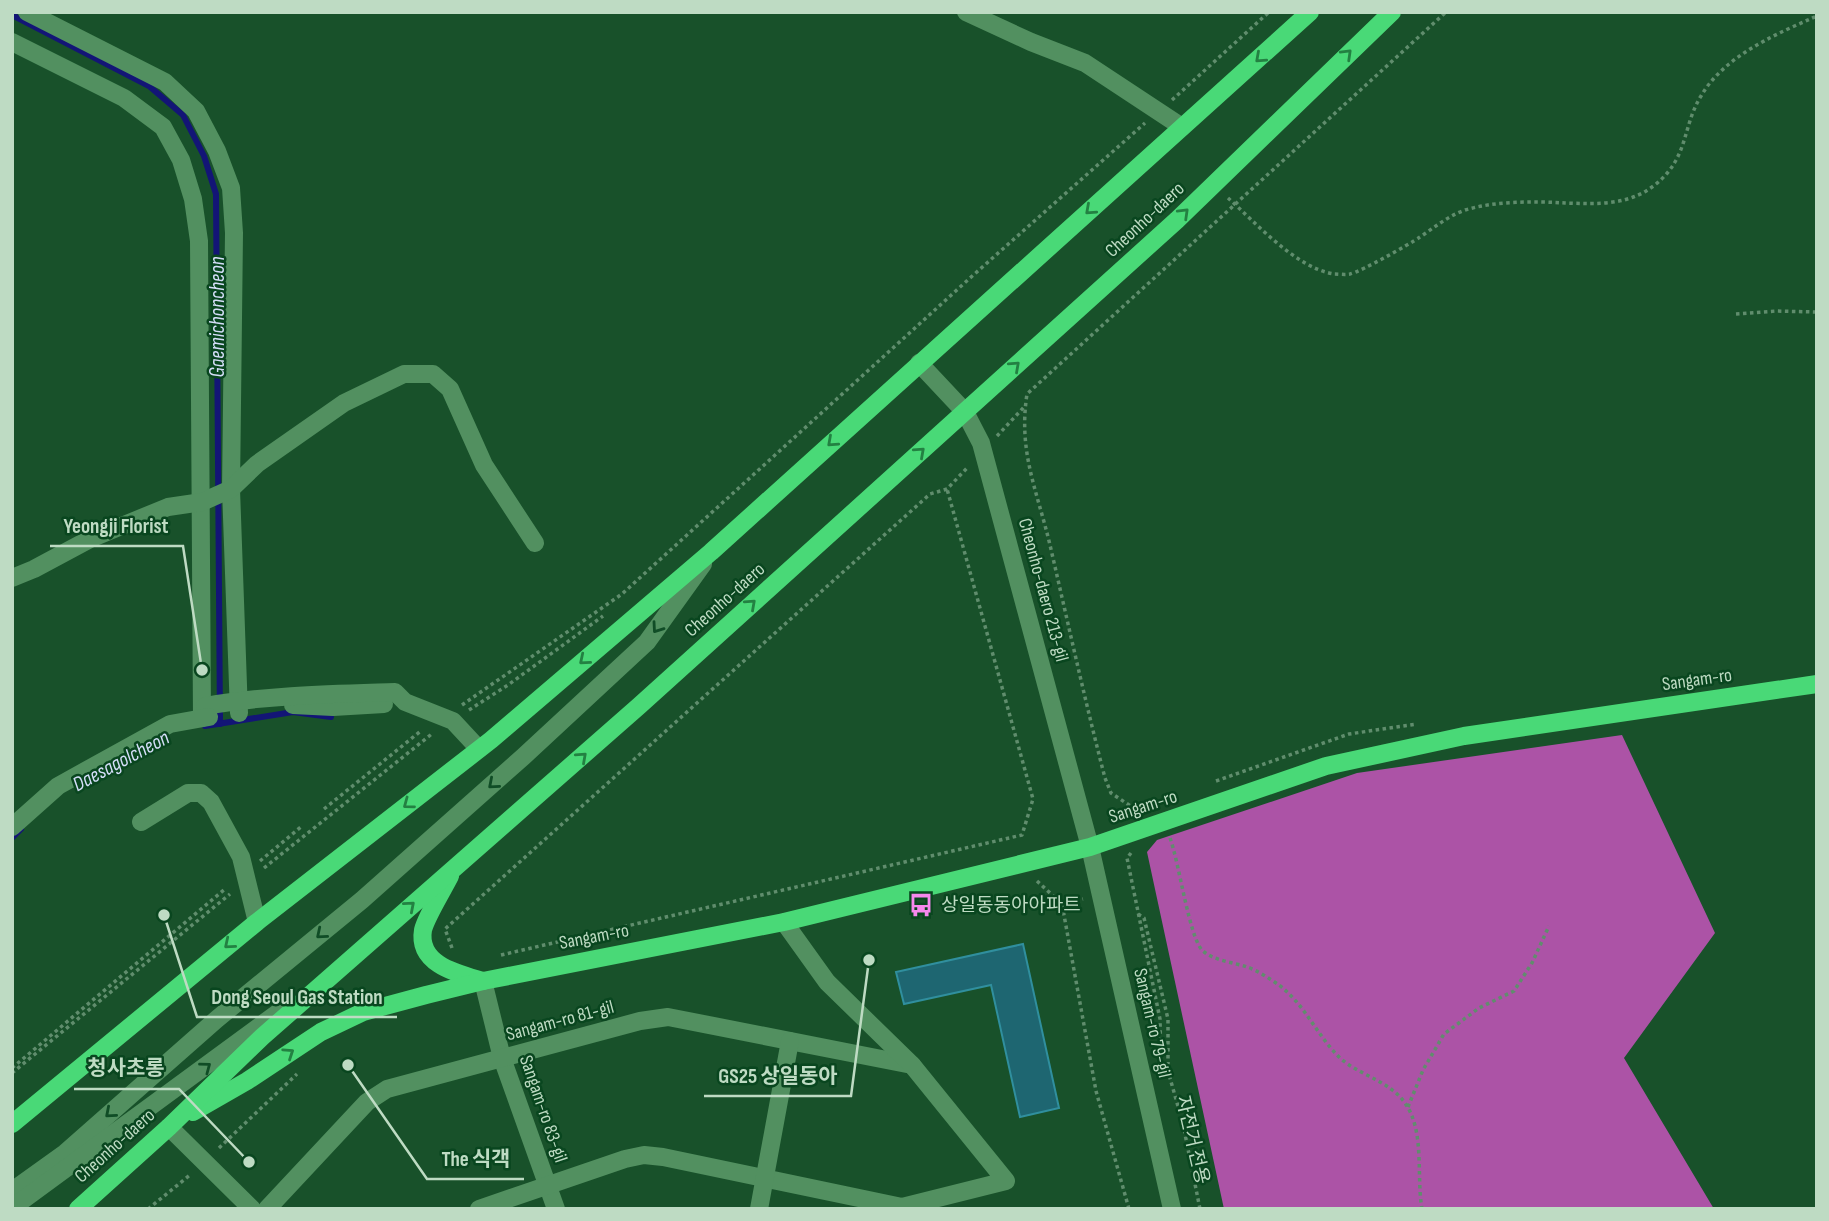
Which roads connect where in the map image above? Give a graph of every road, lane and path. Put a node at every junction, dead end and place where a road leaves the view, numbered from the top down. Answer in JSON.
{"nodes":[{"id":1,"x":27,"y":12,"type":"edge"},
{"id":2,"x":966,"y":12,"type":"edge"},
{"id":3,"x":1269,"y":12,"type":"edge"},
{"id":4,"x":1311,"y":12,"type":"edge"},
{"id":5,"x":1392,"y":12,"type":"edge"},
{"id":6,"x":1446,"y":12,"type":"edge"},
{"id":7,"x":1817,"y":16,"type":"edge"},
{"id":8,"x":12,"y":42,"type":"edge"},
{"id":9,"x":1158,"y":112,"type":"junction"},
{"id":10,"x":1182,"y":127,"type":"junction"},
{"id":11,"x":1213,"y":185,"type":"junction"},
{"id":12,"x":1235,"y":204,"type":"junction"},
{"id":13,"x":1817,"y":312,"type":"edge"},
{"id":14,"x":1736,"y":314,"type":"dead end"},
{"id":15,"x":919,"y":363,"type":"junction"},
{"id":16,"x":965,"y":412,"type":"junction"},
{"id":17,"x":231,"y":489,"type":"junction"},
{"id":18,"x":202,"y":502,"type":"junction"},
{"id":19,"x":535,"y":543,"type":"dead end"},
{"id":20,"x":711,"y":552,"type":"junction"},
{"id":21,"x":12,"y":578,"type":"edge"},
{"id":22,"x":632,"y":594,"type":"dead end"},
{"id":23,"x":622,"y":603,"type":"dead end"},
{"id":24,"x":611,"y":610,"type":"dead end"},
{"id":25,"x":1817,"y":684,"type":"edge"},
{"id":26,"x":222,"y":710,"type":"junction"},
{"id":27,"x":458,"y":713,"type":"junction"},
{"id":28,"x":429,"y":724,"type":"dead end"},
{"id":29,"x":479,"y":749,"type":"junction"},
{"id":30,"x":1132,"y":807,"type":"dead end"},
{"id":31,"x":324,"y":809,"type":"dead end"},
{"id":32,"x":141,"y":822,"type":"dead end"},
{"id":33,"x":302,"y":826,"type":"dead end"},
{"id":34,"x":12,"y":827,"type":"edge"},
{"id":35,"x":1168,"y":832,"type":"dead end"},
{"id":36,"x":1137,"y":846,"type":"dead end"},
{"id":37,"x":1090,"y":847,"type":"junction"},
{"id":38,"x":453,"y":869,"type":"junction"},
{"id":39,"x":248,"y":876,"type":"junction"},
{"id":40,"x":225,"y":889,"type":"dead end"},
{"id":41,"x":1062,"y":904,"type":"dead end"},
{"id":42,"x":1136,"y":913,"type":"junction"},
{"id":43,"x":257,"y":922,"type":"junction"},
{"id":44,"x":784,"y":922,"type":"junction"},
{"id":45,"x":1549,"y":926,"type":"dead end"},
{"id":46,"x":453,"y":952,"type":"dead end"},
{"id":47,"x":497,"y":956,"type":"dead end"},
{"id":48,"x":340,"y":967,"type":"junction"},
{"id":49,"x":483,"y":981,"type":"junction"},
{"id":50,"x":790,"y":1041,"type":"junction"},
{"id":51,"x":502,"y":1058,"type":"junction"},
{"id":52,"x":305,"y":1065,"type":"dead end"},
{"id":53,"x":912,"y":1065,"type":"junction"},
{"id":54,"x":12,"y":1068,"type":"edge"},
{"id":55,"x":1161,"y":1069,"type":"dead end"},
{"id":56,"x":12,"y":1073,"type":"edge"},
{"id":57,"x":1408,"y":1107,"type":"junction"},
{"id":58,"x":12,"y":1125,"type":"edge"},
{"id":59,"x":169,"y":1127,"type":"junction"},
{"id":60,"x":204,"y":1162,"type":"junction"},
{"id":61,"x":765,"y":1179,"type":"junction"},
{"id":62,"x":548,"y":1185,"type":"junction"},
{"id":63,"x":12,"y":1191,"type":"edge"},
{"id":64,"x":12,"y":1208,"type":"edge"},
{"id":65,"x":78,"y":1209,"type":"edge"},
{"id":66,"x":148,"y":1209,"type":"edge"},
{"id":67,"x":253,"y":1209,"type":"edge"},
{"id":68,"x":267,"y":1209,"type":"edge"},
{"id":69,"x":479,"y":1209,"type":"edge"},
{"id":70,"x":556,"y":1209,"type":"edge"},
{"id":71,"x":760,"y":1209,"type":"edge"},
{"id":72,"x":1129,"y":1209,"type":"edge"},
{"id":73,"x":1172,"y":1209,"type":"edge"},
{"id":74,"x":1200,"y":1209,"type":"edge"},
{"id":75,"x":1422,"y":1209,"type":"edge"}],
"edges":[{"from":1,"to":17,"type":"street"},
{"from":2,"to":9,"type":"street"},
{"from":3,"to":9,"type":"path"},
{"from":4,"to":10,"type":"main road","one_way":true},
{"from":11,"to":5,"type":"main road","name":"Cheonho-daero","one_way":true},
{"from":6,"to":12,"type":"path"},
{"from":7,"to":12,"type":"path"},
{"from":8,"to":18,"type":"street"},
{"from":9,"to":10,"type":"street"},
{"from":9,"to":27,"type":"path"},
{"from":10,"to":15,"type":"main road","one_way":true},
{"from":11,"to":12,"type":"path"},
{"from":16,"to":11,"type":"main road","name":"Cheonho-daero","one_way":true},
{"from":12,"to":30,"type":"path"},
{"from":13,"to":14,"type":"path"},
{"from":15,"to":16,"type":"street","name":"Cheonho-daero 213-gil"},
{"from":15,"to":20,"type":"main road","one_way":true},
{"from":16,"to":37,"type":"street","name":"Cheonho-daero 213-gil"},
{"from":38,"to":16,"type":"main road","name":"Cheonho-daero","one_way":true},
{"from":17,"to":18,"type":"street"},
{"from":17,"to":19,"type":"street"},
{"from":17,"to":26,"type":"street"},
{"from":18,"to":21,"type":"street"},
{"from":18,"to":26,"type":"street"},
{"from":20,"to":29,"type":"main road","one_way":true},
{"from":20,"to":63,"type":"street","one_way":true},
{"from":22,"to":23,"type":"path"},
{"from":24,"to":27,"type":"path"},
{"from":25,"to":37,"type":"main road","name":"Sangam-ro"},
{"from":26,"to":27,"type":"street"},
{"from":26,"to":34,"type":"street"},
{"from":27,"to":29,"type":"street"},
{"from":27,"to":39,"type":"path"},
{"from":28,"to":31,"type":"path"},
{"from":29,"to":43,"type":"main road","one_way":true},
{"from":32,"to":39,"type":"street"},
{"from":33,"to":39,"type":"path"},
{"from":35,"to":57,"type":"path"},
{"from":36,"to":42,"type":"path"},
{"from":37,"to":44,"type":"main road","name":"Sangam-ro"},
{"from":37,"to":73,"type":"street","name":"Sangam-ro 79-gil"},
{"from":48,"to":38,"type":"main road","name":"Cheonho-daero","one_way":true},
{"from":38,"to":49,"type":"main road"},
{"from":39,"to":43,"type":"street"},
{"from":39,"to":56,"type":"path"},
{"from":40,"to":54,"type":"path"},
{"from":41,"to":72,"type":"path"},
{"from":42,"to":55,"type":"path"},
{"from":42,"to":74,"type":"path"},
{"from":43,"to":58,"type":"main road","one_way":true},
{"from":44,"to":49,"type":"main road","name":"Sangam-ro"},
{"from":44,"to":53,"type":"street"},
{"from":45,"to":57,"type":"path"},
{"from":46,"to":47,"type":"path"},
{"from":48,"to":59,"type":"main road","name":"Cheonho-daero"},
{"from":64,"to":48,"type":"street","one_way":true},
{"from":49,"to":51,"type":"street","name":"Sangam-ro 83-gil"},
{"from":59,"to":49,"type":"main road","name":"Sangam-ro","one_way":true},
{"from":50,"to":51,"type":"street","name":"Sangam-ro 81-gil"},
{"from":50,"to":53,"type":"street","name":"Sangam-ro 81-gil"},
{"from":50,"to":61,"type":"street"},
{"from":51,"to":62,"type":"street","name":"Sangam-ro 83-gil"},
{"from":51,"to":68,"type":"street","name":"Sangam-ro 81-gil"},
{"from":52,"to":60,"type":"path"},
{"from":53,"to":61,"type":"street"},
{"from":57,"to":75,"type":"path"},
{"from":59,"to":60,"type":"street"},
{"from":59,"to":65,"type":"main road","name":"Cheonho-daero"},
{"from":60,"to":66,"type":"path"},
{"from":60,"to":67,"type":"street"},
{"from":61,"to":62,"type":"street"},
{"from":61,"to":71,"type":"street"},
{"from":62,"to":69,"type":"street"},
{"from":62,"to":70,"type":"street","name":"Sangam-ro 83-gil"}]}
